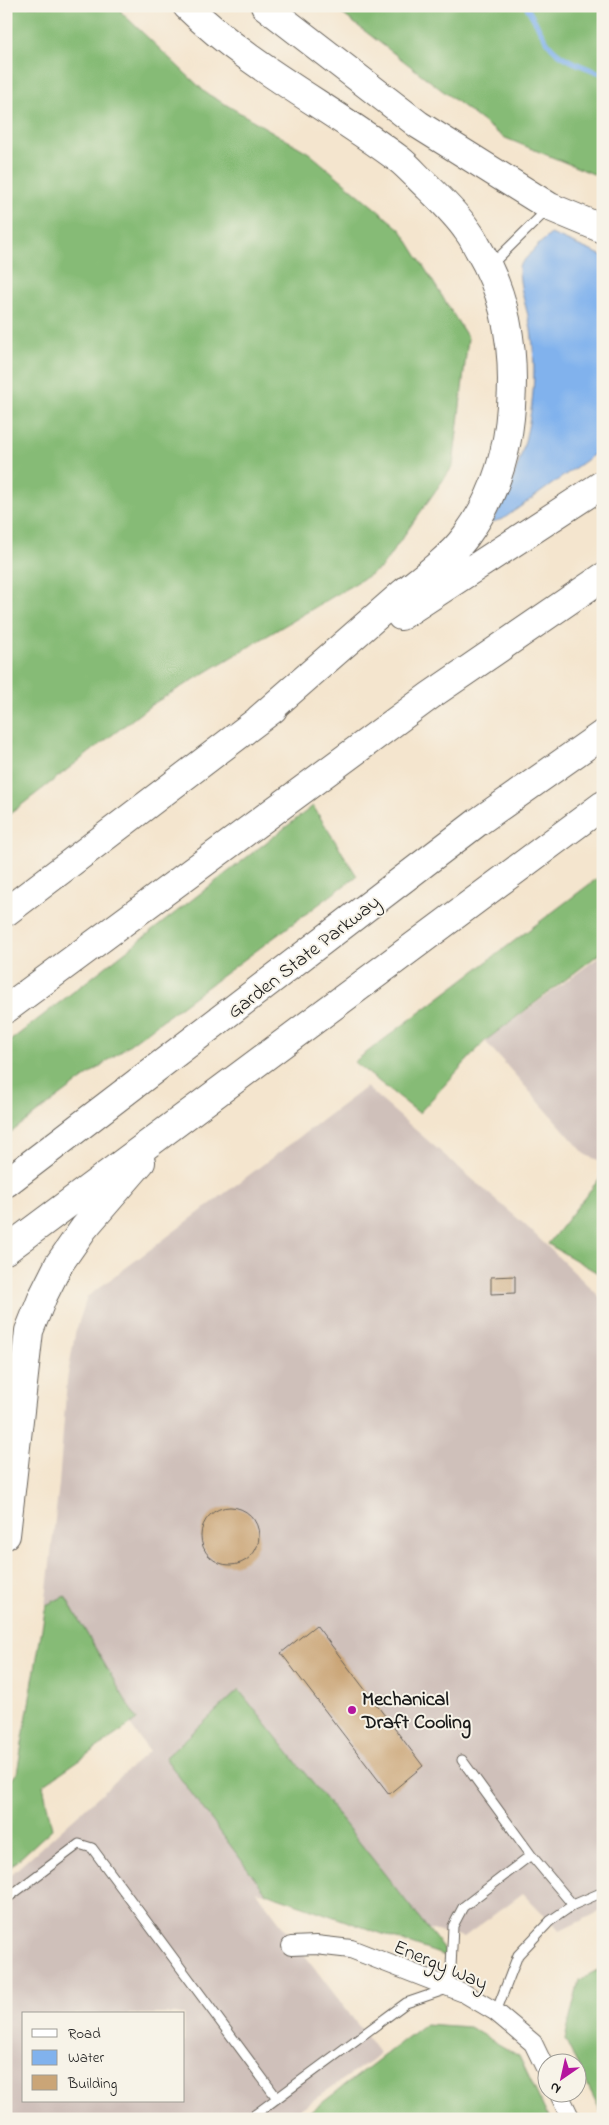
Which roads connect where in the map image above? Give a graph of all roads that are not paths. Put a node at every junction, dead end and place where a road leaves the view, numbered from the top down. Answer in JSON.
{"nodes":[{"id":1,"x":186,"y":6,"type":"edge"},
{"id":2,"x":265,"y":6,"type":"edge"},
{"id":3,"x":550,"y":206,"type":"junction"},
{"id":4,"x":603,"y":229,"type":"edge"},
{"id":5,"x":489,"y":267,"type":"junction"},
{"id":6,"x":603,"y":484,"type":"edge"},
{"id":7,"x":603,"y":577,"type":"edge"},
{"id":8,"x":259,"y":719,"type":"junction"},
{"id":9,"x":603,"y":734,"type":"edge"},
{"id":10,"x":603,"y":805,"type":"edge"},
{"id":11,"x":6,"y":912,"type":"edge"},
{"id":12,"x":6,"y":1009,"type":"edge"},
{"id":13,"x":170,"y":1126,"type":"junction"},
{"id":14,"x":6,"y":1183,"type":"edge"},
{"id":15,"x":6,"y":1250,"type":"edge"},
{"id":16,"x":6,"y":1535,"type":"edge"},
{"id":17,"x":462,"y":1760,"type":"dead end"},
{"id":18,"x":531,"y":1855,"type":"junction"},
{"id":19,"x":603,"y":1892,"type":"edge"},
{"id":20,"x":6,"y":1899,"type":"edge"},
{"id":21,"x":573,"y":1905,"type":"junction"},
{"id":22,"x":292,"y":1946,"type":"dead end"},
{"id":23,"x":450,"y":1988,"type":"junction"},
{"id":24,"x":496,"y":2012,"type":"junction"},
{"id":25,"x":538,"y":2052,"type":"edge"},
{"id":26,"x":278,"y":2098,"type":"junction"},
{"id":27,"x":563,"y":2102,"type":"edge"},
{"id":28,"x":249,"y":2119,"type":"edge"},
{"id":29,"x":571,"y":2119,"type":"edge"}],
"edges":[{"from":1,"to":5,"type":"highway"},
{"from":2,"to":3,"type":"highway"},
{"from":3,"to":4,"type":"highway"},
{"from":3,"to":5,"type":"lane"},
{"from":5,"to":8,"type":"highway"},
{"from":6,"to":8,"type":"highway"},
{"from":7,"to":12,"type":"highway"},
{"from":8,"to":11,"type":"highway"},
{"from":9,"to":14,"type":"highway","name":"Garden State Parkway"},
{"from":10,"to":13,"type":"highway"},
{"from":13,"to":15,"type":"highway"},
{"from":13,"to":16,"type":"highway"},
{"from":17,"to":18,"type":"lane"},
{"from":18,"to":21,"type":"lane"},
{"from":18,"to":23,"type":"lane"},
{"from":19,"to":21,"type":"lane"},
{"from":20,"to":26,"type":"lane"},
{"from":21,"to":24,"type":"lane"},
{"from":22,"to":23,"type":"street","name":"Energy Way"},
{"from":23,"to":24,"type":"street","name":"Energy Way"},
{"from":23,"to":26,"type":"lane"},
{"from":24,"to":25,"type":"street","name":"Energy Way"},
{"from":26,"to":28,"type":"lane"},
{"from":27,"to":29,"type":"street"}]}
